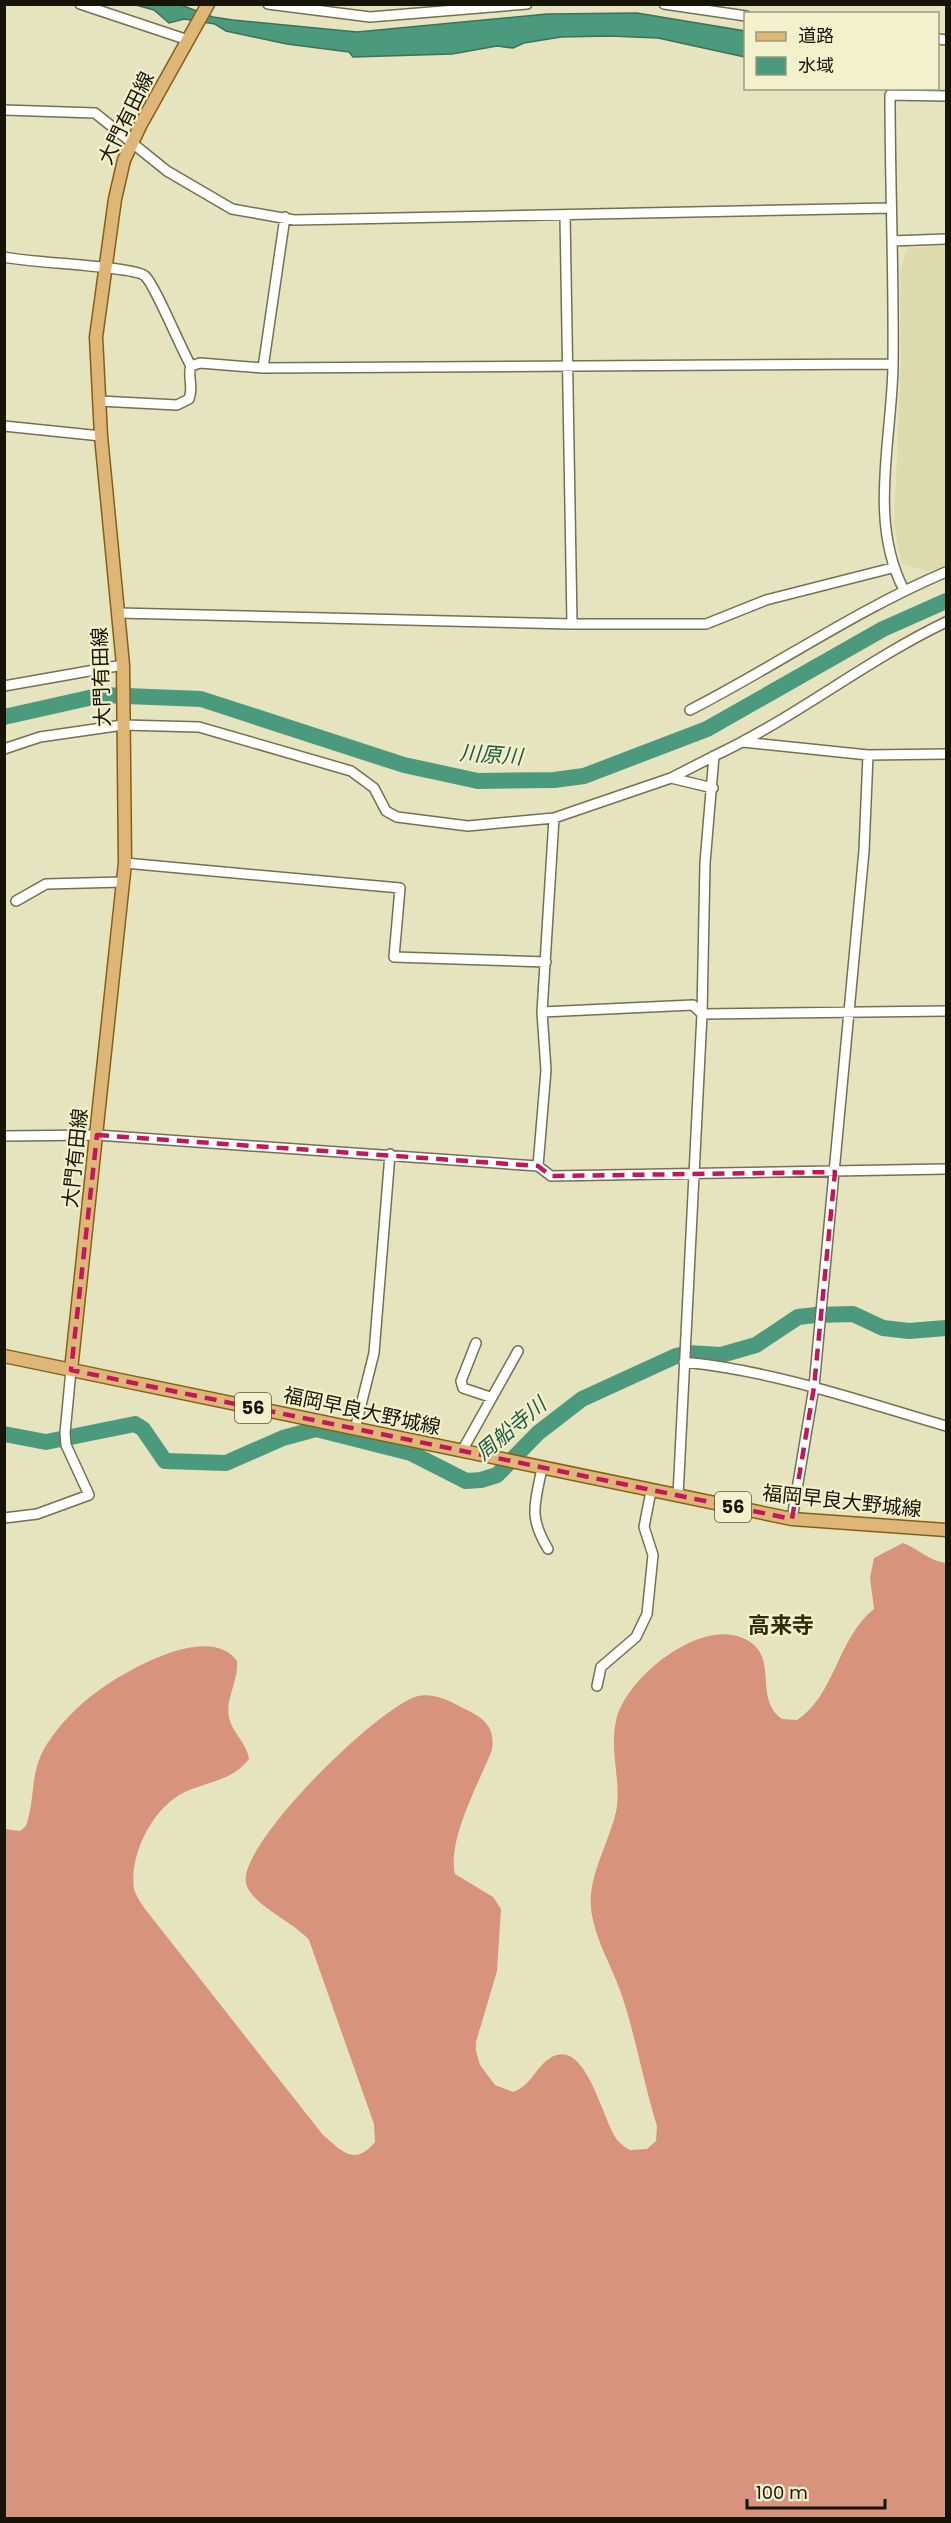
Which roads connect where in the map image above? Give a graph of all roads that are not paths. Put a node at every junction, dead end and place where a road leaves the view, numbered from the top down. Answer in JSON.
{"nodes":[{"id":1,"x":80,"y":4,"type":"edge"},
{"id":2,"x":208,"y":4,"type":"edge"},
{"id":3,"x":268,"y":4,"type":"edge"},
{"id":4,"x":527,"y":4,"type":"edge"},
{"id":5,"x":664,"y":4,"type":"edge"},
{"id":6,"x":744,"y":16,"type":"edge"},
{"id":7,"x":189,"y":37,"type":"junction"},
{"id":8,"x":946,"y":96,"type":"edge"},
{"id":9,"x":4,"y":110,"type":"edge"},
{"id":10,"x":131,"y":143,"type":"junction"},
{"id":11,"x":890,"y":208,"type":"junction"},
{"id":12,"x":564,"y":215,"type":"junction"},
{"id":13,"x":285,"y":217,"type":"junction"},
{"id":14,"x":946,"y":239,"type":"edge"},
{"id":15,"x":892,"y":241,"type":"junction"},
{"id":16,"x":4,"y":258,"type":"edge"},
{"id":17,"x":106,"y":268,"type":"junction"},
{"id":18,"x":893,"y":364,"type":"junction"},
{"id":19,"x":191,"y":366,"type":"junction"},
{"id":20,"x":567,"y":366,"type":"junction"},
{"id":21,"x":263,"y":368,"type":"junction"},
{"id":22,"x":99,"y":401,"type":"junction"},
{"id":23,"x":4,"y":426,"type":"edge"},
{"id":24,"x":19,"y":429,"type":"junction"},
{"id":25,"x":101,"y":436,"type":"junction"},
{"id":26,"x":4,"y":437,"type":"edge"},
{"id":27,"x":892,"y":568,"type":"junction"},
{"id":28,"x":946,"y":572,"type":"edge"},
{"id":29,"x":904,"y":590,"type":"junction"},
{"id":30,"x":118,"y":613,"type":"junction"},
{"id":31,"x":946,"y":622,"type":"edge"},
{"id":32,"x":572,"y":624,"type":"junction"},
{"id":33,"x":123,"y":665,"type":"junction"},
{"id":34,"x":4,"y":687,"type":"edge"},
{"id":35,"x":690,"y":710,"type":"dead end"},
{"id":36,"x":123,"y":719,"type":"junction"},
{"id":37,"x":742,"y":742,"type":"junction"},
{"id":38,"x":4,"y":749,"type":"edge"},
{"id":39,"x":946,"y":754,"type":"edge"},
{"id":40,"x":868,"y":755,"type":"junction"},
{"id":41,"x":714,"y":756,"type":"junction"},
{"id":42,"x":672,"y":778,"type":"junction"},
{"id":43,"x":713,"y":788,"type":"junction"},
{"id":44,"x":554,"y":818,"type":"junction"},
{"id":45,"x":125,"y":863,"type":"junction"},
{"id":46,"x":123,"y":882,"type":"junction"},
{"id":47,"x":16,"y":901,"type":"dead end"},
{"id":48,"x":546,"y":962,"type":"junction"},
{"id":49,"x":946,"y":1011,"type":"edge"},
{"id":50,"x":542,"y":1012,"type":"junction"},
{"id":51,"x":847,"y":1013,"type":"junction"},
{"id":52,"x":702,"y":1014,"type":"junction"},
{"id":53,"x":97,"y":1135,"type":"junction"},
{"id":54,"x":4,"y":1136,"type":"edge"},
{"id":55,"x":390,"y":1154,"type":"junction"},
{"id":56,"x":538,"y":1166,"type":"junction"},
{"id":57,"x":946,"y":1169,"type":"edge"},
{"id":58,"x":834,"y":1172,"type":"junction"},
{"id":59,"x":694,"y":1175,"type":"junction"},
{"id":60,"x":476,"y":1343,"type":"dead end"},
{"id":61,"x":518,"y":1351,"type":"dead end"},
{"id":62,"x":4,"y":1356,"type":"edge"},
{"id":63,"x":684,"y":1362,"type":"junction"},
{"id":64,"x":71,"y":1370,"type":"junction"},
{"id":65,"x":814,"y":1387,"type":"junction"},
{"id":66,"x":490,"y":1397,"type":"junction"},
{"id":67,"x":946,"y":1426,"type":"edge"},
{"id":68,"x":355,"y":1429,"type":"junction"},
{"id":69,"x":462,"y":1451,"type":"junction"},
{"id":70,"x":542,"y":1468,"type":"junction"},
{"id":71,"x":651,"y":1491,"type":"junction"},
{"id":72,"x":678,"y":1496,"type":"junction"},
{"id":73,"x":4,"y":1518,"type":"edge"},
{"id":74,"x":792,"y":1519,"type":"junction"},
{"id":75,"x":946,"y":1530,"type":"edge"},
{"id":76,"x":548,"y":1549,"type":"dead end"},
{"id":77,"x":597,"y":1686,"type":"dead end"}],
"edges":[{"from":1,"to":7,"type":"street"},
{"from":2,"to":7,"type":"main road","name":"大門有田線"},
{"from":3,"to":4,"type":"street"},
{"from":5,"to":6,"type":"street"},
{"from":7,"to":10,"type":"main road","name":"大門有田線"},
{"from":8,"to":11,"type":"street"},
{"from":9,"to":10,"type":"street"},
{"from":10,"to":13,"type":"street"},
{"from":10,"to":17,"type":"main road","name":"大門有田線"},
{"from":11,"to":12,"type":"street"},
{"from":11,"to":15,"type":"street"},
{"from":12,"to":13,"type":"street"},
{"from":12,"to":20,"type":"street"},
{"from":13,"to":21,"type":"street"},
{"from":14,"to":15,"type":"street"},
{"from":15,"to":18,"type":"street"},
{"from":16,"to":17,"type":"street"},
{"from":17,"to":19,"type":"street"},
{"from":17,"to":22,"type":"main road","name":"大門有田線"},
{"from":18,"to":20,"type":"street"},
{"from":18,"to":27,"type":"street"},
{"from":19,"to":21,"type":"street"},
{"from":19,"to":22,"type":"street"},
{"from":20,"to":21,"type":"street"},
{"from":20,"to":32,"type":"street"},
{"from":22,"to":25,"type":"main road","name":"大門有田線"},
{"from":23,"to":24,"type":"street"},
{"from":24,"to":25,"type":"street"},
{"from":24,"to":26,"type":"street"},
{"from":25,"to":30,"type":"main road","name":"大門有田線"},
{"from":27,"to":29,"type":"street"},
{"from":27,"to":32,"type":"street"},
{"from":28,"to":29,"type":"street"},
{"from":29,"to":35,"type":"street"},
{"from":30,"to":32,"type":"street"},
{"from":30,"to":33,"type":"main road","name":"大門有田線"},
{"from":31,"to":37,"type":"street"},
{"from":33,"to":34,"type":"street"},
{"from":33,"to":36,"type":"main road","name":"大門有田線"},
{"from":36,"to":38,"type":"street"},
{"from":36,"to":44,"type":"street"},
{"from":36,"to":45,"type":"main road","name":"大門有田線"},
{"from":37,"to":40,"type":"street"},
{"from":37,"to":41,"type":"street"},
{"from":39,"to":40,"type":"street"},
{"from":40,"to":51,"type":"street"},
{"from":41,"to":42,"type":"street"},
{"from":41,"to":43,"type":"street"},
{"from":42,"to":43,"type":"street"},
{"from":42,"to":44,"type":"street"},
{"from":43,"to":52,"type":"street"},
{"from":44,"to":48,"type":"street"},
{"from":45,"to":46,"type":"main road","name":"大門有田線"},
{"from":45,"to":48,"type":"street"},
{"from":46,"to":47,"type":"street"},
{"from":46,"to":53,"type":"main road","name":"大門有田線"},
{"from":48,"to":50,"type":"street"},
{"from":49,"to":51,"type":"street"},
{"from":50,"to":52,"type":"street"},
{"from":50,"to":56,"type":"street"},
{"from":51,"to":52,"type":"street"},
{"from":51,"to":58,"type":"street"},
{"from":52,"to":59,"type":"street"},
{"from":53,"to":54,"type":"street"},
{"from":53,"to":55,"type":"street"},
{"from":53,"to":64,"type":"main road","name":"大門有田線"},
{"from":55,"to":56,"type":"street"},
{"from":55,"to":68,"type":"street"},
{"from":56,"to":59,"type":"street"},
{"from":57,"to":58,"type":"street"},
{"from":58,"to":59,"type":"street"},
{"from":58,"to":65,"type":"street"},
{"from":59,"to":63,"type":"street"},
{"from":60,"to":66,"type":"street"},
{"from":61,"to":66,"type":"street"},
{"from":62,"to":64,"type":"main road","name":"福岡早良大野城線","number":"56"},
{"from":63,"to":65,"type":"street"},
{"from":63,"to":72,"type":"street"},
{"from":64,"to":68,"type":"main road","name":"福岡早良大野城線","number":"56"},
{"from":64,"to":73,"type":"street"},
{"from":65,"to":67,"type":"street"},
{"from":65,"to":74,"type":"street"},
{"from":66,"to":69,"type":"street"},
{"from":68,"to":69,"type":"main road","name":"福岡早良大野城線","number":"56"},
{"from":69,"to":70,"type":"main road","name":"福岡早良大野城線","number":"56"},
{"from":70,"to":71,"type":"main road","name":"福岡早良大野城線","number":"56"},
{"from":70,"to":76,"type":"street"},
{"from":71,"to":72,"type":"main road","name":"福岡早良大野城線","number":"56"},
{"from":71,"to":77,"type":"street"},
{"from":72,"to":74,"type":"main road","name":"福岡早良大野城線","number":"56"},
{"from":74,"to":75,"type":"main road","name":"福岡早良大野城線","number":"56"}]}
